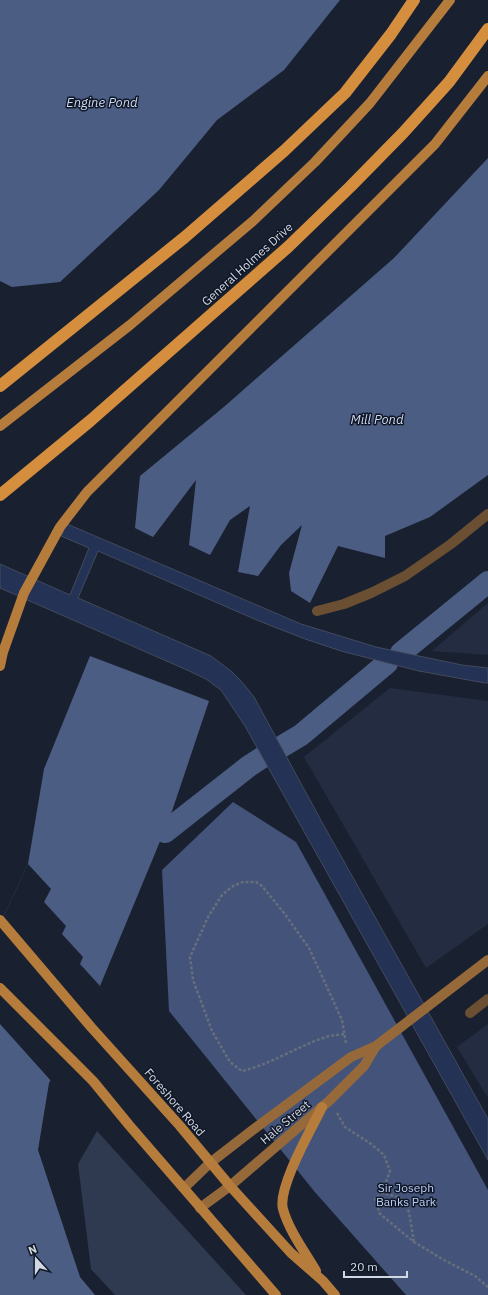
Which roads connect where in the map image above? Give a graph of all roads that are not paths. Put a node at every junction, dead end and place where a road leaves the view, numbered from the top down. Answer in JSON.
{"nodes":[{"id":1,"x":414,"y":0,"type":"edge"},
{"id":2,"x":450,"y":0,"type":"edge"},
{"id":3,"x":488,"y":29,"type":"edge"},
{"id":4,"x":488,"y":76,"type":"edge"},
{"id":5,"x":0,"y":386,"type":"edge"},
{"id":6,"x":0,"y":426,"type":"edge"},
{"id":7,"x":2,"y":494,"type":"edge"},
{"id":8,"x":488,"y":514,"type":"edge"},
{"id":9,"x":317,"y":611,"type":"dead end"},
{"id":10,"x":0,"y":666,"type":"edge"},
{"id":11,"x":0,"y":920,"type":"edge"},
{"id":12,"x":488,"y":960,"type":"edge"},
{"id":13,"x":0,"y":988,"type":"edge"},
{"id":14,"x":0,"y":991,"type":"edge"},
{"id":15,"x":9,"y":998,"type":"junction"},
{"id":16,"x":488,"y":1000,"type":"edge"},
{"id":17,"x":470,"y":1013,"type":"dead end"},
{"id":18,"x":376,"y":1046,"type":"junction"},
{"id":19,"x":326,"y":1104,"type":"junction"},
{"id":20,"x":210,"y":1162,"type":"junction"},
{"id":21,"x":230,"y":1186,"type":"junction"},
{"id":22,"x":184,"y":1188,"type":"junction"},
{"id":23,"x":200,"y":1208,"type":"junction"},
{"id":24,"x":323,"y":1281,"type":"junction"},
{"id":25,"x":276,"y":1295,"type":"edge"},
{"id":26,"x":335,"y":1295,"type":"edge"}],
"edges":[{"from":1,"to":5,"type":"highway"},
{"from":2,"to":6,"type":"main road"},
{"from":3,"to":7,"type":"highway","name":"General Holmes Drive"},
{"from":4,"to":10,"type":"main road"},
{"from":8,"to":9,"type":"lane"},
{"from":11,"to":20,"type":"main road","name":"Foreshore Road"},
{"from":12,"to":18,"type":"street","name":"Hale Street"},
{"from":13,"to":15,"type":"main road"},
{"from":14,"to":15,"type":"lane"},
{"from":15,"to":22,"type":"main road"},
{"from":16,"to":17,"type":"lane"},
{"from":18,"to":19,"type":"street","name":"Hale Street"},
{"from":18,"to":20,"type":"street","name":"Hale Street"},
{"from":19,"to":21,"type":"street","name":"Hale Street"},
{"from":19,"to":24,"type":"main road"},
{"from":20,"to":21,"type":"main road","name":"Foreshore Road"},
{"from":20,"to":22,"type":"street","name":"Hale Street"},
{"from":21,"to":23,"type":"street","name":"Hale Street"},
{"from":21,"to":24,"type":"main road","name":"Foreshore Road"},
{"from":22,"to":23,"type":"main road"},
{"from":23,"to":25,"type":"main road"},
{"from":24,"to":26,"type":"main road","name":"Foreshore Road"}]}
